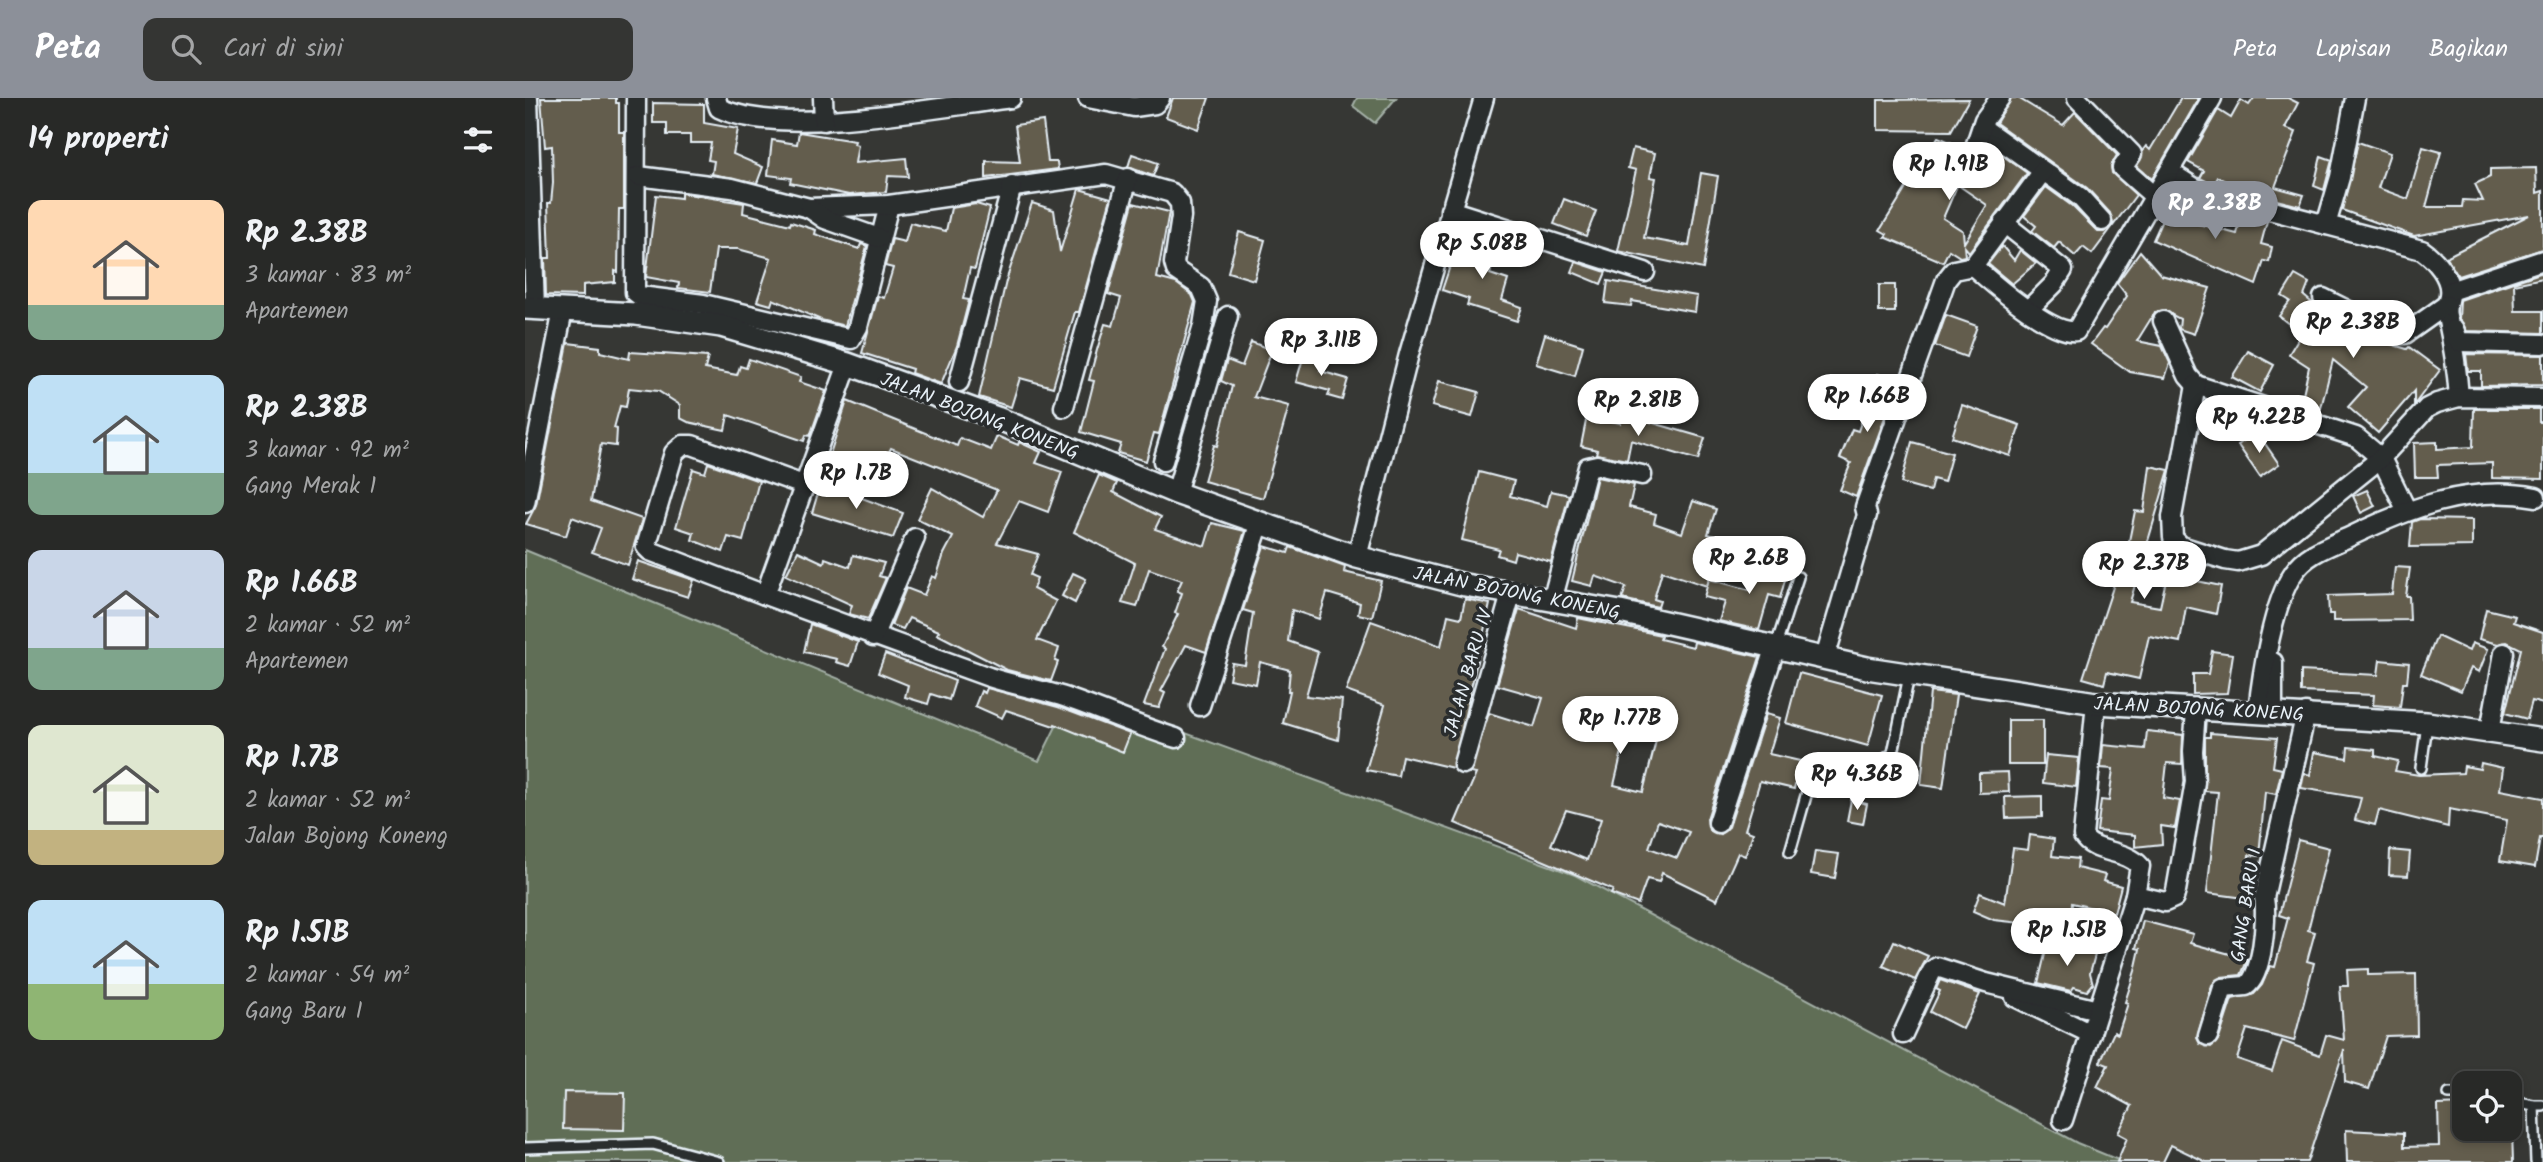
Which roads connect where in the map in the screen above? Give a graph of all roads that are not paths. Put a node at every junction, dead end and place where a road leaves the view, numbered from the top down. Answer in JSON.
{"nodes":[{"id":1,"x":528,"y":98,"type":"edge"},
{"id":2,"x":636,"y":98,"type":"edge"},
{"id":3,"x":716,"y":98,"type":"edge"},
{"id":4,"x":823,"y":98,"type":"edge"},
{"id":5,"x":1010,"y":98,"type":"edge"},
{"id":6,"x":1088,"y":98,"type":"edge"},
{"id":7,"x":1160,"y":98,"type":"edge"},
{"id":8,"x":1484,"y":98,"type":"edge"},
{"id":9,"x":2000,"y":98,"type":"edge"},
{"id":10,"x":2077,"y":98,"type":"edge"},
{"id":11,"x":2212,"y":98,"type":"edge"},
{"id":12,"x":2355,"y":98,"type":"edge"},
{"id":13,"x":824,"y":121,"type":"junction"},
{"id":14,"x":527,"y":123,"type":"edge"},
{"id":15,"x":1983,"y":128,"type":"junction"},
{"id":16,"x":1966,"y":163,"type":"dead end"},
{"id":17,"x":2043,"y":171,"type":"junction"},
{"id":18,"x":2171,"y":172,"type":"junction"},
{"id":19,"x":638,"y":176,"type":"junction"},
{"id":20,"x":1128,"y":178,"type":"junction"},
{"id":21,"x":1012,"y":186,"type":"junction"},
{"id":22,"x":2155,"y":198,"type":"junction"},
{"id":23,"x":889,"y":205,"type":"junction"},
{"id":24,"x":809,"y":208,"type":"junction"},
{"id":25,"x":1450,"y":210,"type":"junction"},
{"id":26,"x":2102,"y":221,"type":"dead end"},
{"id":27,"x":2004,"y":223,"type":"junction"},
{"id":28,"x":2326,"y":225,"type":"junction"},
{"id":29,"x":879,"y":238,"type":"junction"},
{"id":30,"x":2543,"y":260,"type":"edge"},
{"id":31,"x":1973,"y":266,"type":"junction"},
{"id":32,"x":1645,"y":272,"type":"dead end"},
{"id":33,"x":2323,"y":298,"type":"dead end"},
{"id":34,"x":2447,"y":302,"type":"junction"},
{"id":35,"x":530,"y":309,"type":"edge"},
{"id":36,"x":563,"y":310,"type":"junction"},
{"id":37,"x":2028,"y":310,"type":"junction"},
{"id":38,"x":1228,"y":316,"type":"dead end"},
{"id":39,"x":2163,"y":321,"type":"dead end"},
{"id":40,"x":2543,"y":344,"type":"edge"},
{"id":41,"x":848,"y":364,"type":"junction"},
{"id":42,"x":959,"y":383,"type":"dead end"},
{"id":43,"x":2196,"y":385,"type":"junction"},
{"id":44,"x":2459,"y":397,"type":"junction"},
{"id":45,"x":2543,"y":398,"type":"edge"},
{"id":46,"x":1064,"y":407,"type":"dead end"},
{"id":47,"x":2381,"y":457,"type":"junction"},
{"id":48,"x":1163,"y":461,"type":"dead end"},
{"id":49,"x":1642,"y":475,"type":"dead end"},
{"id":50,"x":806,"y":486,"type":"junction"},
{"id":51,"x":1176,"y":493,"type":"junction"},
{"id":52,"x":2536,"y":497,"type":"dead end"},
{"id":53,"x":525,"y":503,"type":"edge"},
{"id":54,"x":2406,"y":509,"type":"junction"},
{"id":55,"x":1260,"y":522,"type":"junction"},
{"id":56,"x":915,"y":538,"type":"dead end"},
{"id":57,"x":1357,"y":557,"type":"junction"},
{"id":58,"x":1798,"y":577,"type":"dead end"},
{"id":59,"x":1511,"y":594,"type":"junction"},
{"id":60,"x":765,"y":595,"type":"junction"},
{"id":61,"x":1552,"y":601,"type":"junction"},
{"id":62,"x":2272,"y":637,"type":"junction"},
{"id":63,"x":873,"y":638,"type":"junction"},
{"id":64,"x":1776,"y":646,"type":"junction"},
{"id":65,"x":2504,"y":653,"type":"dead end"},
{"id":66,"x":1825,"y":658,"type":"junction"},
{"id":67,"x":1909,"y":676,"type":"junction"},
{"id":68,"x":2096,"y":704,"type":"junction"},
{"id":69,"x":1200,"y":706,"type":"dead end"},
{"id":70,"x":2202,"y":710,"type":"junction"},
{"id":71,"x":2265,"y":712,"type":"junction"},
{"id":72,"x":2306,"y":713,"type":"junction"},
{"id":73,"x":2427,"y":723,"type":"junction"},
{"id":74,"x":2490,"y":731,"type":"junction"},
{"id":75,"x":1176,"y":738,"type":"dead end"},
{"id":76,"x":2543,"y":740,"type":"edge"},
{"id":77,"x":1463,"y":764,"type":"dead end"},
{"id":78,"x":2421,"y":768,"type":"dead end"},
{"id":79,"x":1717,"y":824,"type":"dead end"},
{"id":80,"x":1790,"y":852,"type":"dead end"},
{"id":81,"x":2135,"y":895,"type":"junction"},
{"id":82,"x":1986,"y":984,"type":"junction"},
{"id":83,"x":2098,"y":1010,"type":"junction"},
{"id":84,"x":1903,"y":1034,"type":"dead end"},
{"id":85,"x":2091,"y":1034,"type":"junction"},
{"id":86,"x":2208,"y":1036,"type":"dead end"},
{"id":87,"x":2539,"y":1106,"type":"edge"},
{"id":88,"x":2063,"y":1120,"type":"dead end"},
{"id":89,"x":525,"y":1148,"type":"edge"},
{"id":90,"x":719,"y":1162,"type":"edge"},
{"id":91,"x":2536,"y":1162,"type":"edge"}],
"edges":[{"from":1,"to":14,"type":"street"},
{"from":2,"to":19,"type":"street"},
{"from":3,"to":13,"type":"street"},
{"from":4,"to":13,"type":"street"},
{"from":5,"to":13,"type":"street"},
{"from":6,"to":7,"type":"street"},
{"from":8,"to":25,"type":"street"},
{"from":9,"to":15,"type":"street"},
{"from":10,"to":22,"type":"street"},
{"from":11,"to":18,"type":"street"},
{"from":12,"to":28,"type":"street"},
{"from":14,"to":35,"type":"street"},
{"from":15,"to":16,"type":"street"},
{"from":15,"to":17,"type":"street"},
{"from":17,"to":26,"type":"street"},
{"from":17,"to":27,"type":"street"},
{"from":18,"to":22,"type":"street"},
{"from":18,"to":28,"type":"street"},
{"from":19,"to":24,"type":"street"},
{"from":19,"to":29,"type":"street"},
{"from":20,"to":21,"type":"street"},
{"from":20,"to":46,"type":"street"},
{"from":20,"to":48,"type":"street"},
{"from":21,"to":23,"type":"street"},
{"from":21,"to":42,"type":"street"},
{"from":22,"to":37,"type":"street"},
{"from":23,"to":24,"type":"street"},
{"from":23,"to":29,"type":"street"},
{"from":24,"to":29,"type":"street"},
{"from":25,"to":32,"type":"street"},
{"from":25,"to":57,"type":"street"},
{"from":27,"to":31,"type":"street"},
{"from":27,"to":37,"type":"street"},
{"from":28,"to":34,"type":"street"},
{"from":30,"to":34,"type":"street"},
{"from":31,"to":37,"type":"street"},
{"from":31,"to":66,"type":"street"},
{"from":33,"to":34,"type":"street"},
{"from":34,"to":40,"type":"street"},
{"from":34,"to":44,"type":"street"},
{"from":35,"to":36,"type":"street","name":"JALAN BOJONG KONENG"},
{"from":36,"to":41,"type":"street","name":"JALAN BOJONG KONENG"},
{"from":36,"to":53,"type":"street"},
{"from":38,"to":51,"type":"street"},
{"from":39,"to":43,"type":"street"},
{"from":41,"to":50,"type":"street"},
{"from":41,"to":51,"type":"street","name":"JALAN BOJONG KONENG"},
{"from":43,"to":47,"type":"street"},
{"from":43,"to":47,"type":"street"},
{"from":44,"to":45,"type":"street"},
{"from":44,"to":47,"type":"street"},
{"from":47,"to":54,"type":"street"},
{"from":49,"to":61,"type":"street"},
{"from":50,"to":60,"type":"street"},
{"from":50,"to":60,"type":"street"},
{"from":51,"to":55,"type":"street","name":"JALAN BOJONG KONENG"},
{"from":52,"to":54,"type":"street"},
{"from":54,"to":62,"type":"street"},
{"from":55,"to":57,"type":"street","name":"JALAN BOJONG KONENG"},
{"from":55,"to":69,"type":"street"},
{"from":56,"to":63,"type":"street"},
{"from":57,"to":59,"type":"street","name":"JALAN BOJONG KONENG"},
{"from":58,"to":64,"type":"lane"},
{"from":59,"to":61,"type":"street","name":"JALAN BOJONG KONENG"},
{"from":59,"to":77,"type":"street","name":"JALAN BARU IV"},
{"from":60,"to":63,"type":"street"},
{"from":61,"to":64,"type":"street","name":"JALAN BOJONG KONENG"},
{"from":62,"to":71,"type":"street"},
{"from":62,"to":71,"type":"street"},
{"from":63,"to":75,"type":"street"},
{"from":64,"to":66,"type":"street","name":"JALAN BOJONG KONENG"},
{"from":64,"to":79,"type":"street"},
{"from":65,"to":74,"type":"street"},
{"from":66,"to":67,"type":"street","name":"JALAN BOJONG KONENG"},
{"from":67,"to":68,"type":"street","name":"JALAN BOJONG KONENG"},
{"from":67,"to":80,"type":"lane"},
{"from":68,"to":70,"type":"street","name":"JALAN BOJONG KONENG"},
{"from":68,"to":81,"type":"street"},
{"from":70,"to":71,"type":"street","name":"JALAN BOJONG KONENG"},
{"from":70,"to":81,"type":"street"},
{"from":71,"to":72,"type":"street","name":"JALAN BOJONG KONENG"},
{"from":72,"to":73,"type":"street","name":"JALAN BOJONG KONENG"},
{"from":72,"to":86,"type":"street","name":"GANG BARU I"},
{"from":73,"to":74,"type":"street","name":"JALAN BOJONG KONENG"},
{"from":73,"to":78,"type":"lane"},
{"from":74,"to":76,"type":"street","name":"JALAN BOJONG KONENG"},
{"from":81,"to":83,"type":"street"},
{"from":82,"to":83,"type":"street"},
{"from":82,"to":84,"type":"street"},
{"from":82,"to":85,"type":"street"},
{"from":83,"to":85,"type":"street"},
{"from":85,"to":88,"type":"street"},
{"from":87,"to":91,"type":"lane"},
{"from":89,"to":90,"type":"lane"}]}
